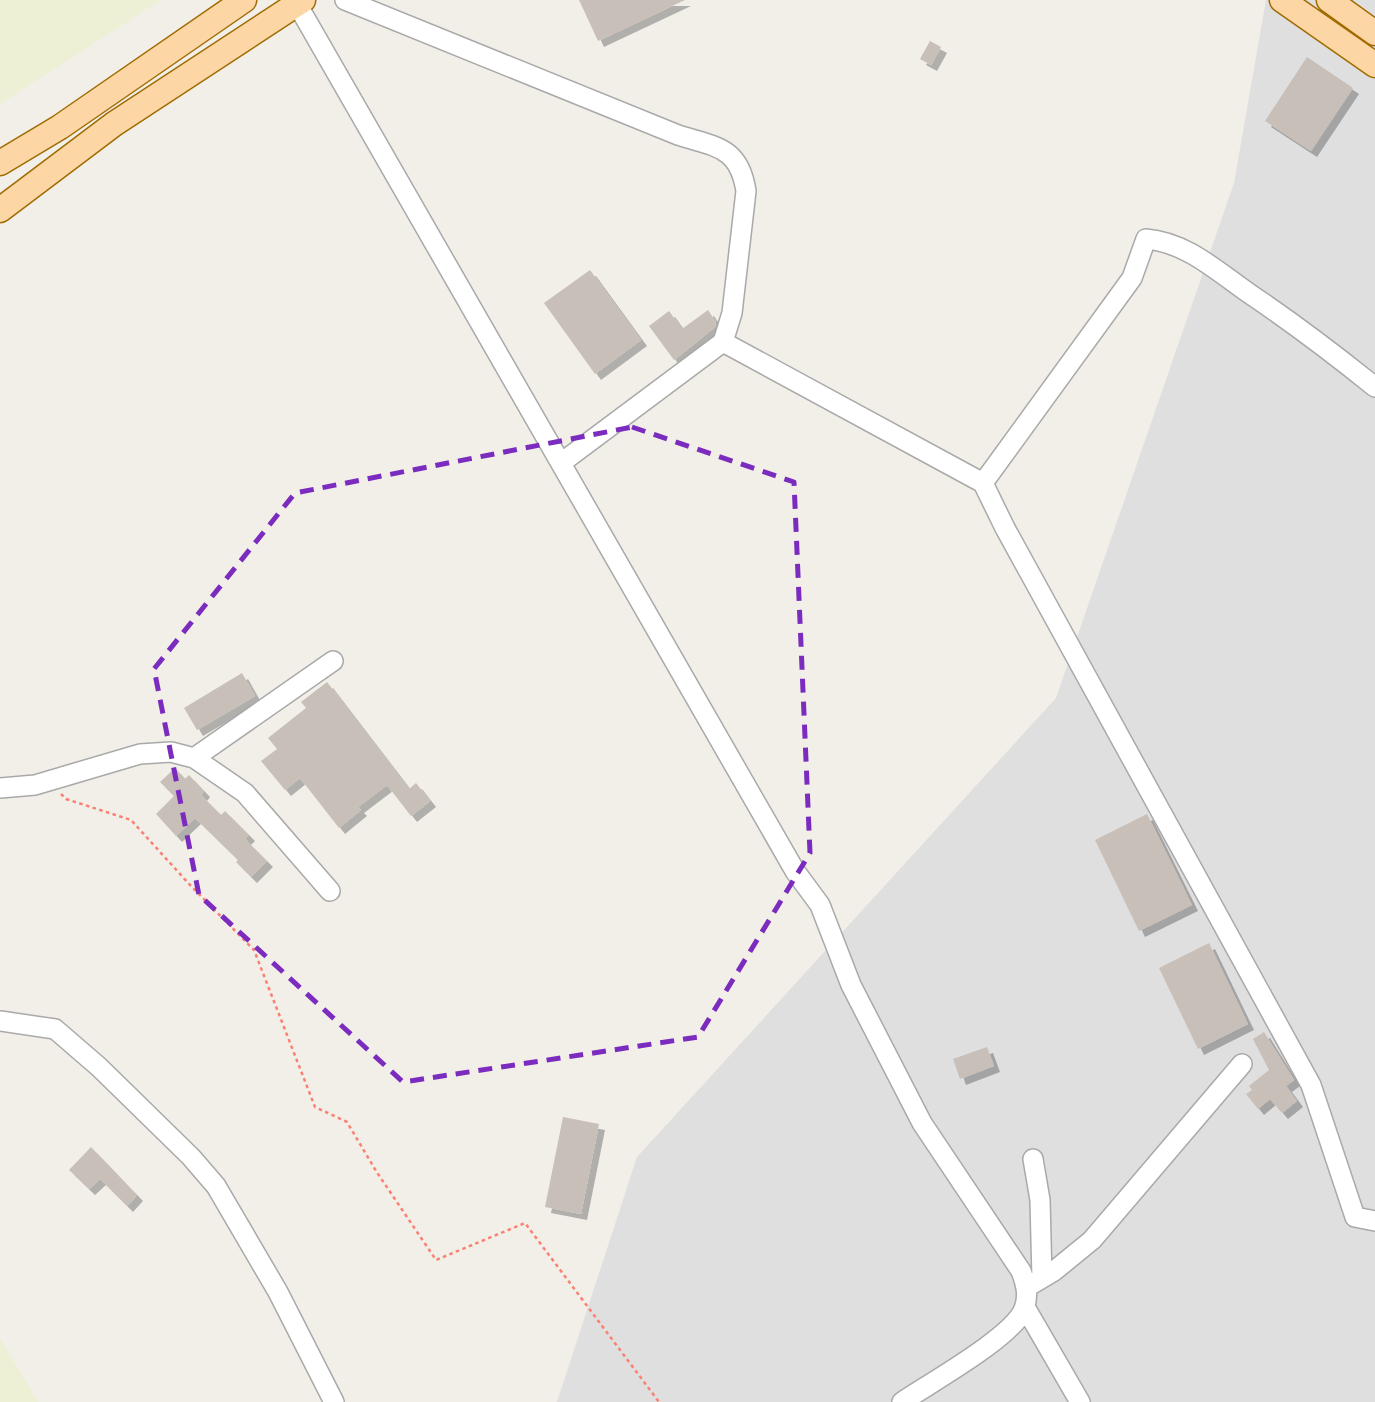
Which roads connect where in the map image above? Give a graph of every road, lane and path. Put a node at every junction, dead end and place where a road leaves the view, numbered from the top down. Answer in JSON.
{"nodes":[{"id":1,"x":244,"y":0,"type":"edge"},
{"id":2,"x":345,"y":0,"type":"edge"},
{"id":3,"x":1282,"y":0,"type":"edge"},
{"id":4,"x":1329,"y":0,"type":"edge"},
{"id":5,"x":300,"y":2,"type":"edge"},
{"id":6,"x":1375,"y":33,"type":"edge"},
{"id":7,"x":1375,"y":65,"type":"edge"},
{"id":8,"x":0,"y":163,"type":"edge"},
{"id":9,"x":0,"y":210,"type":"edge"},
{"id":10,"x":723,"y":342,"type":"junction"},
{"id":11,"x":1375,"y":387,"type":"edge"},
{"id":12,"x":561,"y":463,"type":"junction"},
{"id":13,"x":983,"y":483,"type":"junction"},
{"id":14,"x":333,"y":661,"type":"dead end"},
{"id":15,"x":194,"y":758,"type":"junction"},
{"id":16,"x":47,"y":782,"type":"junction"},
{"id":17,"x":0,"y":788,"type":"edge"},
{"id":18,"x":330,"y":891,"type":"dead end"},
{"id":19,"x":0,"y":1021,"type":"edge"},
{"id":20,"x":1242,"y":1064,"type":"dead end"},
{"id":21,"x":1032,"y":1159,"type":"dead end"},
{"id":22,"x":1375,"y":1222,"type":"edge"},
{"id":23,"x":1031,"y":1291,"type":"junction"},
{"id":24,"x":334,"y":1402,"type":"edge"},
{"id":25,"x":659,"y":1402,"type":"edge"},
{"id":26,"x":902,"y":1402,"type":"edge"},
{"id":27,"x":1080,"y":1402,"type":"edge"}],
"edges":[{"from":1,"to":8,"type":"main road"},
{"from":2,"to":10,"type":"street"},
{"from":3,"to":7,"type":"main road"},
{"from":4,"to":6,"type":"main road"},
{"from":5,"to":9,"type":"main road"},
{"from":5,"to":12,"type":"street"},
{"from":10,"to":12,"type":"street"},
{"from":10,"to":13,"type":"street"},
{"from":11,"to":13,"type":"street"},
{"from":12,"to":23,"type":"street"},
{"from":13,"to":22,"type":"street"},
{"from":14,"to":15,"type":"street"},
{"from":15,"to":16,"type":"street"},
{"from":15,"to":18,"type":"street"},
{"from":16,"to":17,"type":"street"},
{"from":16,"to":25,"type":"path"},
{"from":19,"to":24,"type":"street"},
{"from":20,"to":23,"type":"street"},
{"from":21,"to":23,"type":"street"},
{"from":23,"to":26,"type":"street"},
{"from":23,"to":27,"type":"street"}]}
